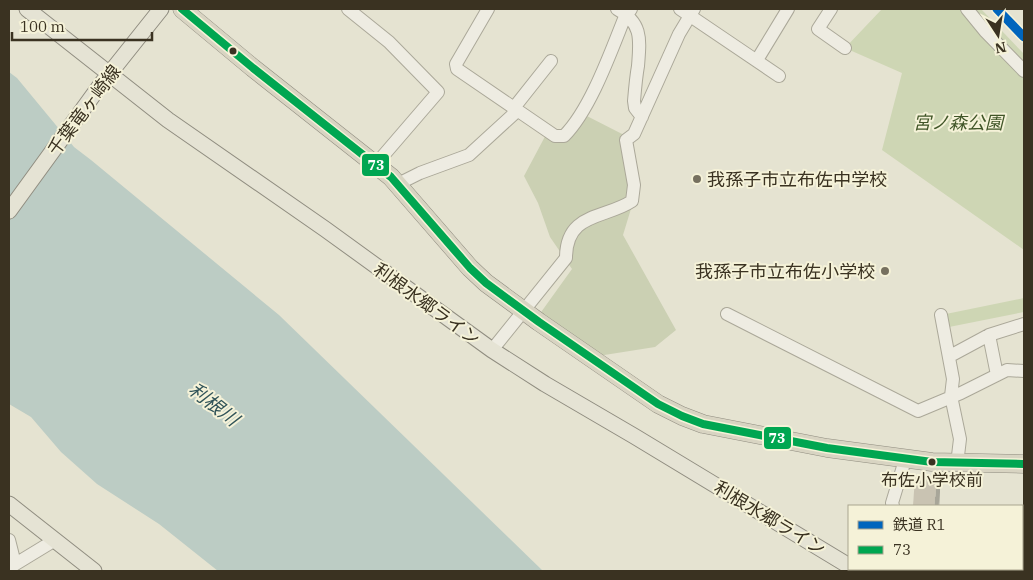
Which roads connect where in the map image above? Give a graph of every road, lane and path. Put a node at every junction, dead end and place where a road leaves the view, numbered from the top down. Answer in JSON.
{"nodes":[{"id":1,"x":27,"y":9,"type":"edge"},
{"id":2,"x":161,"y":9,"type":"edge"},
{"id":3,"x":182,"y":9,"type":"edge"},
{"id":4,"x":348,"y":9,"type":"edge"},
{"id":5,"x":488,"y":9,"type":"edge"},
{"id":6,"x":788,"y":9,"type":"edge"},
{"id":7,"x":831,"y":9,"type":"edge"},
{"id":8,"x":967,"y":9,"type":"edge"},
{"id":9,"x":625,"y":11,"type":"edge"},
{"id":10,"x":688,"y":11,"type":"edge"},
{"id":11,"x":845,"y":48,"type":"dead end"},
{"id":12,"x":756,"y":60,"type":"junction"},
{"id":13,"x":551,"y":61,"type":"dead end"},
{"id":14,"x":1024,"y":71,"type":"edge"},
{"id":15,"x":779,"y":76,"type":"dead end"},
{"id":16,"x":106,"y":79,"type":"junction"},
{"id":17,"x":515,"y":110,"type":"junction"},
{"id":18,"x":642,"y":117,"type":"junction"},
{"id":19,"x":376,"y":164,"type":"junction"},
{"id":20,"x":398,"y":184,"type":"junction"},
{"id":21,"x":9,"y":211,"type":"edge"},
{"id":22,"x":524,"y":311,"type":"junction"},
{"id":23,"x":727,"y":314,"type":"dead end"},
{"id":24,"x":941,"y":315,"type":"dead end"},
{"id":25,"x":1023,"y":328,"type":"edge"},
{"id":26,"x":990,"y":335,"type":"junction"},
{"id":27,"x":492,"y":350,"type":"junction"},
{"id":28,"x":950,"y":356,"type":"junction"},
{"id":29,"x":1024,"y":371,"type":"edge"},
{"id":30,"x":997,"y":375,"type":"junction"},
{"id":31,"x":951,"y":396,"type":"junction"},
{"id":32,"x":905,"y":460,"type":"junction"},
{"id":33,"x":957,"y":464,"type":"junction"},
{"id":34,"x":1024,"y":464,"type":"edge"},
{"id":35,"x":9,"y":504,"type":"edge"},
{"id":36,"x":893,"y":505,"type":"edge"},
{"id":37,"x":9,"y":540,"type":"edge"},
{"id":38,"x":55,"y":540,"type":"junction"},
{"id":39,"x":848,"y":565,"type":"edge"},
{"id":40,"x":12,"y":566,"type":"edge"},
{"id":41,"x":94,"y":571,"type":"edge"}],
"edges":[{"from":1,"to":16,"type":"main road","name":"利根水郷ライン"},
{"from":2,"to":16,"type":"main road","name":"千葉竜ヶ崎線"},
{"from":3,"to":19,"type":"highway"},
{"from":4,"to":19,"type":"street"},
{"from":5,"to":17,"type":"street"},
{"from":6,"to":12,"type":"street"},
{"from":7,"to":11,"type":"street"},
{"from":8,"to":14,"type":"street"},
{"from":9,"to":17,"type":"street"},
{"from":9,"to":18,"type":"street"},
{"from":10,"to":12,"type":"street"},
{"from":10,"to":18,"type":"street"},
{"from":12,"to":15,"type":"street"},
{"from":13,"to":17,"type":"street"},
{"from":16,"to":21,"type":"main road","name":"千葉竜ヶ崎線"},
{"from":16,"to":27,"type":"main road","name":"利根水郷ライン"},
{"from":17,"to":20,"type":"street"},
{"from":18,"to":22,"type":"street"},
{"from":19,"to":20,"type":"highway"},
{"from":20,"to":22,"type":"highway"},
{"from":22,"to":27,"type":"street"},
{"from":22,"to":32,"type":"highway"},
{"from":23,"to":31,"type":"street"},
{"from":24,"to":28,"type":"street"},
{"from":25,"to":26,"type":"street"},
{"from":26,"to":28,"type":"street"},
{"from":26,"to":30,"type":"street"},
{"from":27,"to":39,"type":"main road","name":"利根水郷ライン"},
{"from":28,"to":31,"type":"street"},
{"from":29,"to":30,"type":"street"},
{"from":30,"to":31,"type":"street"},
{"from":31,"to":33,"type":"street"},
{"from":32,"to":33,"type":"highway"},
{"from":32,"to":36,"type":"street"},
{"from":33,"to":34,"type":"highway"},
{"from":35,"to":38,"type":"main road"},
{"from":37,"to":40,"type":"street"},
{"from":38,"to":40,"type":"street"},
{"from":38,"to":41,"type":"main road"}]}
